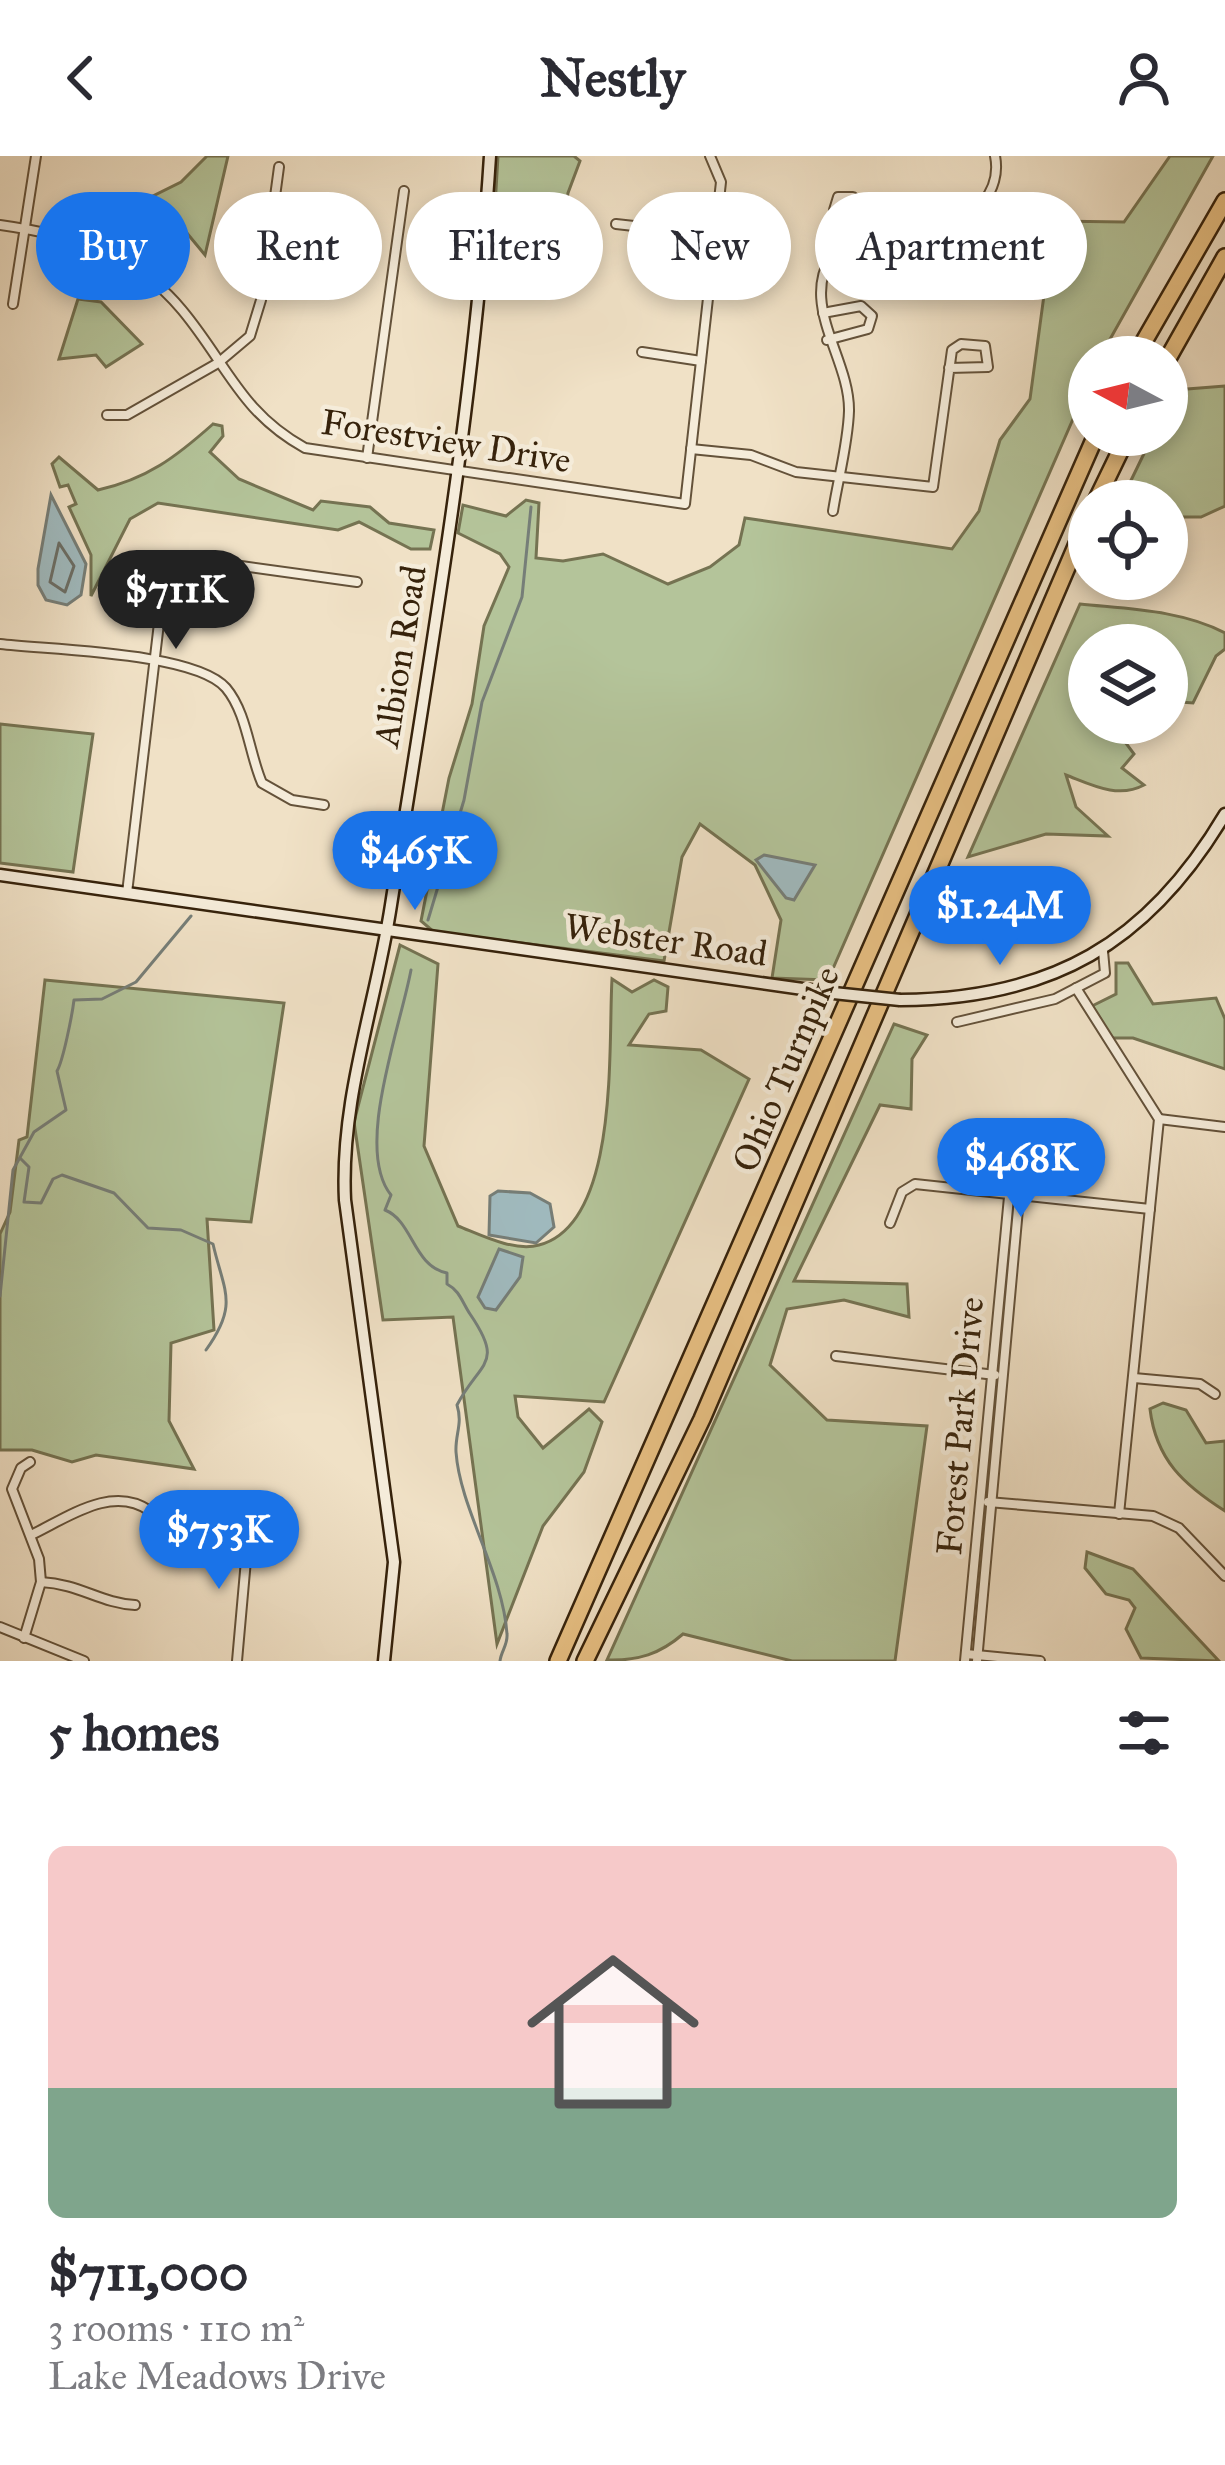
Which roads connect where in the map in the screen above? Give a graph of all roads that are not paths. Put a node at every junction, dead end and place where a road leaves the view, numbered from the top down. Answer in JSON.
{"nodes":[{"id":1,"x":36,"y":156,"type":"edge"},
{"id":2,"x":490,"y":156,"type":"edge"},
{"id":3,"x":710,"y":156,"type":"edge"},
{"id":4,"x":994,"y":156,"type":"edge"},
{"id":5,"x":279,"y":167,"type":"dead end"},
{"id":6,"x":404,"y":191,"type":"dead end"},
{"id":7,"x":720,"y":192,"type":"edge"},
{"id":8,"x":988,"y":192,"type":"edge"},
{"id":9,"x":1225,"y":201,"type":"edge"},
{"id":10,"x":616,"y":224,"type":"dead end"},
{"id":11,"x":0,"y":225,"type":"edge"},
{"id":12,"x":627,"y":225,"type":"edge"},
{"id":13,"x":25,"y":228,"type":"junction"},
{"id":14,"x":1225,"y":257,"type":"edge"},
{"id":15,"x":708,"y":300,"type":"edge"},
{"id":16,"x":824,"y":300,"type":"edge"},
{"id":17,"x":13,"y":304,"type":"dead end"},
{"id":18,"x":823,"y":313,"type":"junction"},
{"id":19,"x":1147,"y":336,"type":"edge"},
{"id":20,"x":1181,"y":336,"type":"edge"},
{"id":21,"x":827,"y":340,"type":"junction"},
{"id":22,"x":642,"y":352,"type":"dead end"},
{"id":23,"x":701,"y":361,"type":"junction"},
{"id":24,"x":218,"y":363,"type":"junction"},
{"id":25,"x":950,"y":368,"type":"junction"},
{"id":26,"x":106,"y":416,"type":"dead end"},
{"id":27,"x":691,"y":449,"type":"junction"},
{"id":28,"x":1087,"y":456,"type":"edge"},
{"id":29,"x":367,"y":458,"type":"junction"},
{"id":30,"x":459,"y":474,"type":"junction"},
{"id":31,"x":839,"y":476,"type":"junction"},
{"id":32,"x":833,"y":511,"type":"dead end"},
{"id":33,"x":1068,"y":565,"type":"edge"},
{"id":34,"x":357,"y":582,"type":"dead end"},
{"id":35,"x":0,"y":644,"type":"edge"},
{"id":36,"x":153,"y":662,"type":"junction"},
{"id":37,"x":324,"y":805,"type":"dead end"},
{"id":38,"x":1225,"y":814,"type":"edge"},
{"id":39,"x":0,"y":875,"type":"edge"},
{"id":40,"x":127,"y":893,"type":"junction"},
{"id":41,"x":387,"y":932,"type":"junction"},
{"id":42,"x":1103,"y":950,"type":"junction"},
{"id":43,"x":1076,"y":988,"type":"junction"},
{"id":44,"x":957,"y":1022,"type":"dead end"},
{"id":45,"x":1159,"y":1119,"type":"junction"},
{"id":46,"x":1225,"y":1127,"type":"edge"},
{"id":47,"x":1014,"y":1197,"type":"junction"},
{"id":48,"x":1150,"y":1209,"type":"junction"},
{"id":49,"x":890,"y":1223,"type":"dead end"},
{"id":50,"x":836,"y":1356,"type":"dead end"},
{"id":51,"x":992,"y":1375,"type":"junction"},
{"id":52,"x":1003,"y":1376,"type":"junction"},
{"id":53,"x":1134,"y":1378,"type":"junction"},
{"id":54,"x":1215,"y":1394,"type":"dead end"},
{"id":55,"x":30,"y":1462,"type":"dead end"},
{"id":56,"x":986,"y":1501,"type":"junction"},
{"id":57,"x":150,"y":1510,"type":"dead end"},
{"id":58,"x":1119,"y":1514,"type":"junction"},
{"id":59,"x":31,"y":1535,"type":"junction"},
{"id":60,"x":259,"y":1536,"type":"dead end"},
{"id":61,"x":1225,"y":1576,"type":"edge"},
{"id":62,"x":41,"y":1582,"type":"junction"},
{"id":63,"x":134,"y":1606,"type":"dead end"},
{"id":64,"x":0,"y":1627,"type":"edge"},
{"id":65,"x":24,"y":1639,"type":"junction"},
{"id":66,"x":60,"y":1657,"type":"edge"},
{"id":67,"x":972,"y":1658,"type":"edge"},
{"id":68,"x":85,"y":1661,"type":"edge"},
{"id":69,"x":237,"y":1661,"type":"edge"},
{"id":70,"x":384,"y":1661,"type":"edge"},
{"id":71,"x":558,"y":1661,"type":"edge"},
{"id":72,"x":585,"y":1661,"type":"edge"},
{"id":73,"x":1040,"y":1661,"type":"edge"}],
"edges":[{"from":1,"to":13,"type":"street"},
{"from":2,"to":30,"type":"street","name":"Albion Road"},
{"from":3,"to":7,"type":"street"},
{"from":4,"to":8,"type":"street"},
{"from":5,"to":24,"type":"street"},
{"from":6,"to":29,"type":"street"},
{"from":9,"to":19,"type":"highway"},
{"from":10,"to":12,"type":"street"},
{"from":11,"to":13,"type":"street","name":"Forestview Drive"},
{"from":13,"to":17,"type":"street"},
{"from":13,"to":24,"type":"street","name":"Forestview Drive"},
{"from":14,"to":20,"type":"highway"},
{"from":15,"to":23,"type":"street"},
{"from":16,"to":18,"type":"street"},
{"from":18,"to":21,"type":"street"},
{"from":18,"to":21,"type":"street"},
{"from":21,"to":31,"type":"street"},
{"from":22,"to":23,"type":"street"},
{"from":23,"to":27,"type":"street"},
{"from":24,"to":26,"type":"street"},
{"from":24,"to":29,"type":"street","name":"Forestview Drive"},
{"from":25,"to":25,"type":"street"},
{"from":25,"to":31,"type":"street"},
{"from":27,"to":30,"type":"street","name":"Forestview Drive"},
{"from":27,"to":31,"type":"street"},
{"from":28,"to":71,"type":"highway","name":"Ohio Turnpike"},
{"from":29,"to":30,"type":"street","name":"Forestview Drive"},
{"from":30,"to":41,"type":"street","name":"Albion Road"},
{"from":31,"to":32,"type":"street"},
{"from":33,"to":72,"type":"highway","name":"Ohio Turnpike"},
{"from":34,"to":36,"type":"street"},
{"from":35,"to":36,"type":"street"},
{"from":36,"to":37,"type":"street"},
{"from":36,"to":40,"type":"street"},
{"from":38,"to":42,"type":"street","name":"Webster Road"},
{"from":39,"to":40,"type":"street","name":"Webster Road"},
{"from":40,"to":41,"type":"street","name":"Webster Road"},
{"from":41,"to":42,"type":"street","name":"Webster Road","bridge":true},
{"from":41,"to":70,"type":"street","name":"Albion Road"},
{"from":42,"to":43,"type":"street","name":"Webster Road"},
{"from":43,"to":44,"type":"street"},
{"from":43,"to":45,"type":"street"},
{"from":45,"to":46,"type":"street"},
{"from":45,"to":48,"type":"street"},
{"from":47,"to":48,"type":"street"},
{"from":47,"to":49,"type":"street"},
{"from":47,"to":51,"type":"street","name":"Forest Park Drive"},
{"from":47,"to":52,"type":"street","name":"Forest Park Drive"},
{"from":48,"to":53,"type":"street"},
{"from":50,"to":51,"type":"street"},
{"from":51,"to":52,"type":"street"},
{"from":51,"to":56,"type":"street","name":"Forest Park Drive"},
{"from":52,"to":56,"type":"street","name":"Forest Park Drive"},
{"from":53,"to":54,"type":"street"},
{"from":53,"to":58,"type":"street"},
{"from":55,"to":59,"type":"street"},
{"from":56,"to":58,"type":"street"},
{"from":56,"to":67,"type":"street","name":"Forest Park Drive"},
{"from":57,"to":59,"type":"street"},
{"from":58,"to":61,"type":"street"},
{"from":59,"to":62,"type":"street"},
{"from":60,"to":69,"type":"street"},
{"from":62,"to":63,"type":"street"},
{"from":62,"to":65,"type":"street"},
{"from":64,"to":65,"type":"street"},
{"from":65,"to":66,"type":"street"},
{"from":66,"to":68,"type":"street"},
{"from":67,"to":73,"type":"street"}]}
